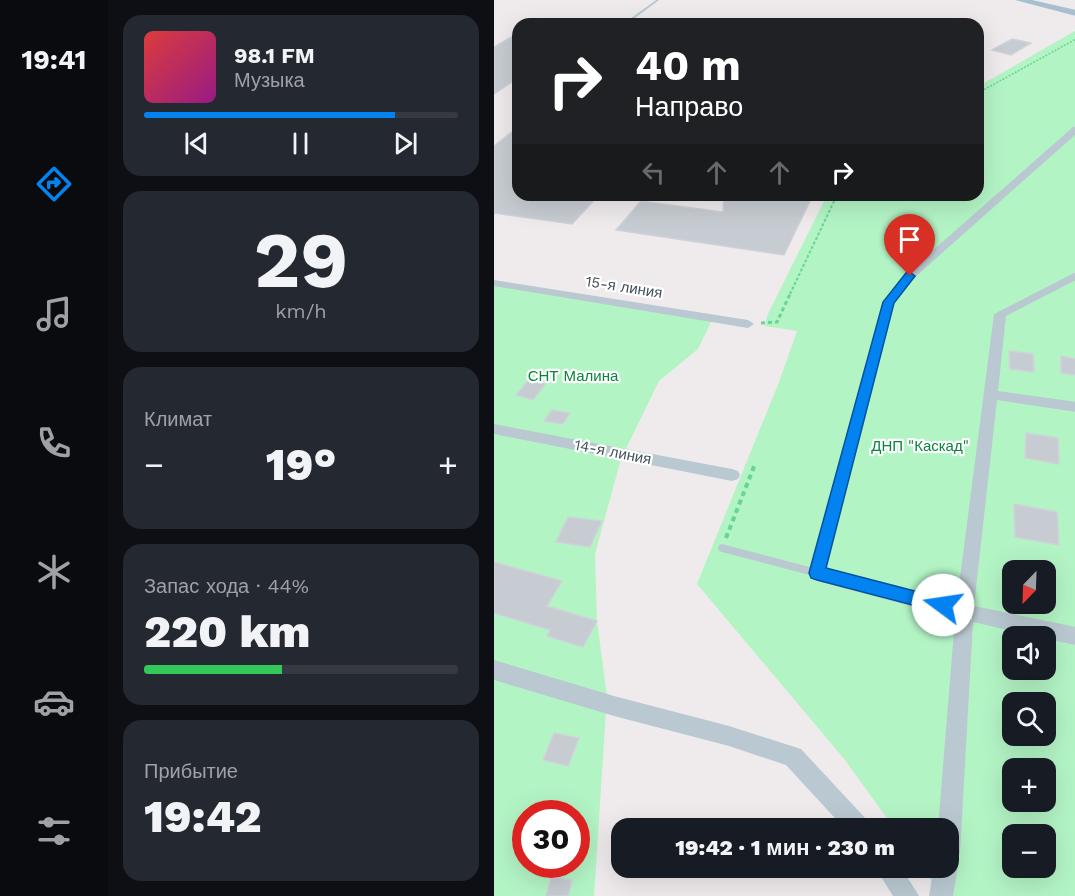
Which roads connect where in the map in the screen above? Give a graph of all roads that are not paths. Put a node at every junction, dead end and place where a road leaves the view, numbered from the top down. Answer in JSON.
{"nodes":[{"id":1,"x":658,"y":0,"type":"edge"},
{"id":2,"x":1020,"y":0,"type":"edge"},
{"id":3,"x":1076,"y":13,"type":"edge"},
{"id":4,"x":633,"y":18,"type":"edge"},
{"id":5,"x":1076,"y":129,"type":"edge"},
{"id":6,"x":1076,"y":275,"type":"edge"},
{"id":7,"x":494,"y":283,"type":"edge"},
{"id":8,"x":748,"y":324,"type":"road end"},
{"id":9,"x":989,"y":394,"type":"junction"},
{"id":10,"x":1076,"y":407,"type":"edge"},
{"id":11,"x":494,"y":429,"type":"edge"},
{"id":12,"x":731,"y":475,"type":"dead end"},
{"id":13,"x":722,"y":548,"type":"road end"},
{"id":14,"x":817,"y":573,"type":"junction"},
{"id":15,"x":964,"y":611,"type":"junction"},
{"id":16,"x":1076,"y":636,"type":"edge"},
{"id":17,"x":494,"y":670,"type":"edge"},
{"id":18,"x":850,"y":818,"type":"edge"},
{"id":19,"x":950,"y":818,"type":"edge"},
{"id":20,"x":895,"y":878,"type":"edge"},
{"id":21,"x":944,"y":878,"type":"edge"},
{"id":22,"x":907,"y":896,"type":"edge"},
{"id":23,"x":941,"y":896,"type":"edge"}],
"edges":[{"from":1,"to":4,"type":"lane"},
{"from":2,"to":3,"type":"main road"},
{"from":5,"to":14,"type":"street"},
{"from":6,"to":9,"type":"street"},
{"from":7,"to":8,"type":"street","name":"15-я линия"},
{"from":9,"to":10,"type":"street"},
{"from":9,"to":15,"type":"street"},
{"from":11,"to":12,"type":"street","name":"14-я линия"},
{"from":13,"to":14,"type":"lane"},
{"from":14,"to":15,"type":"street"},
{"from":15,"to":16,"type":"street"},
{"from":15,"to":19,"type":"street"},
{"from":17,"to":18,"type":"street"},
{"from":20,"to":22,"type":"street"},
{"from":21,"to":23,"type":"street"}]}
